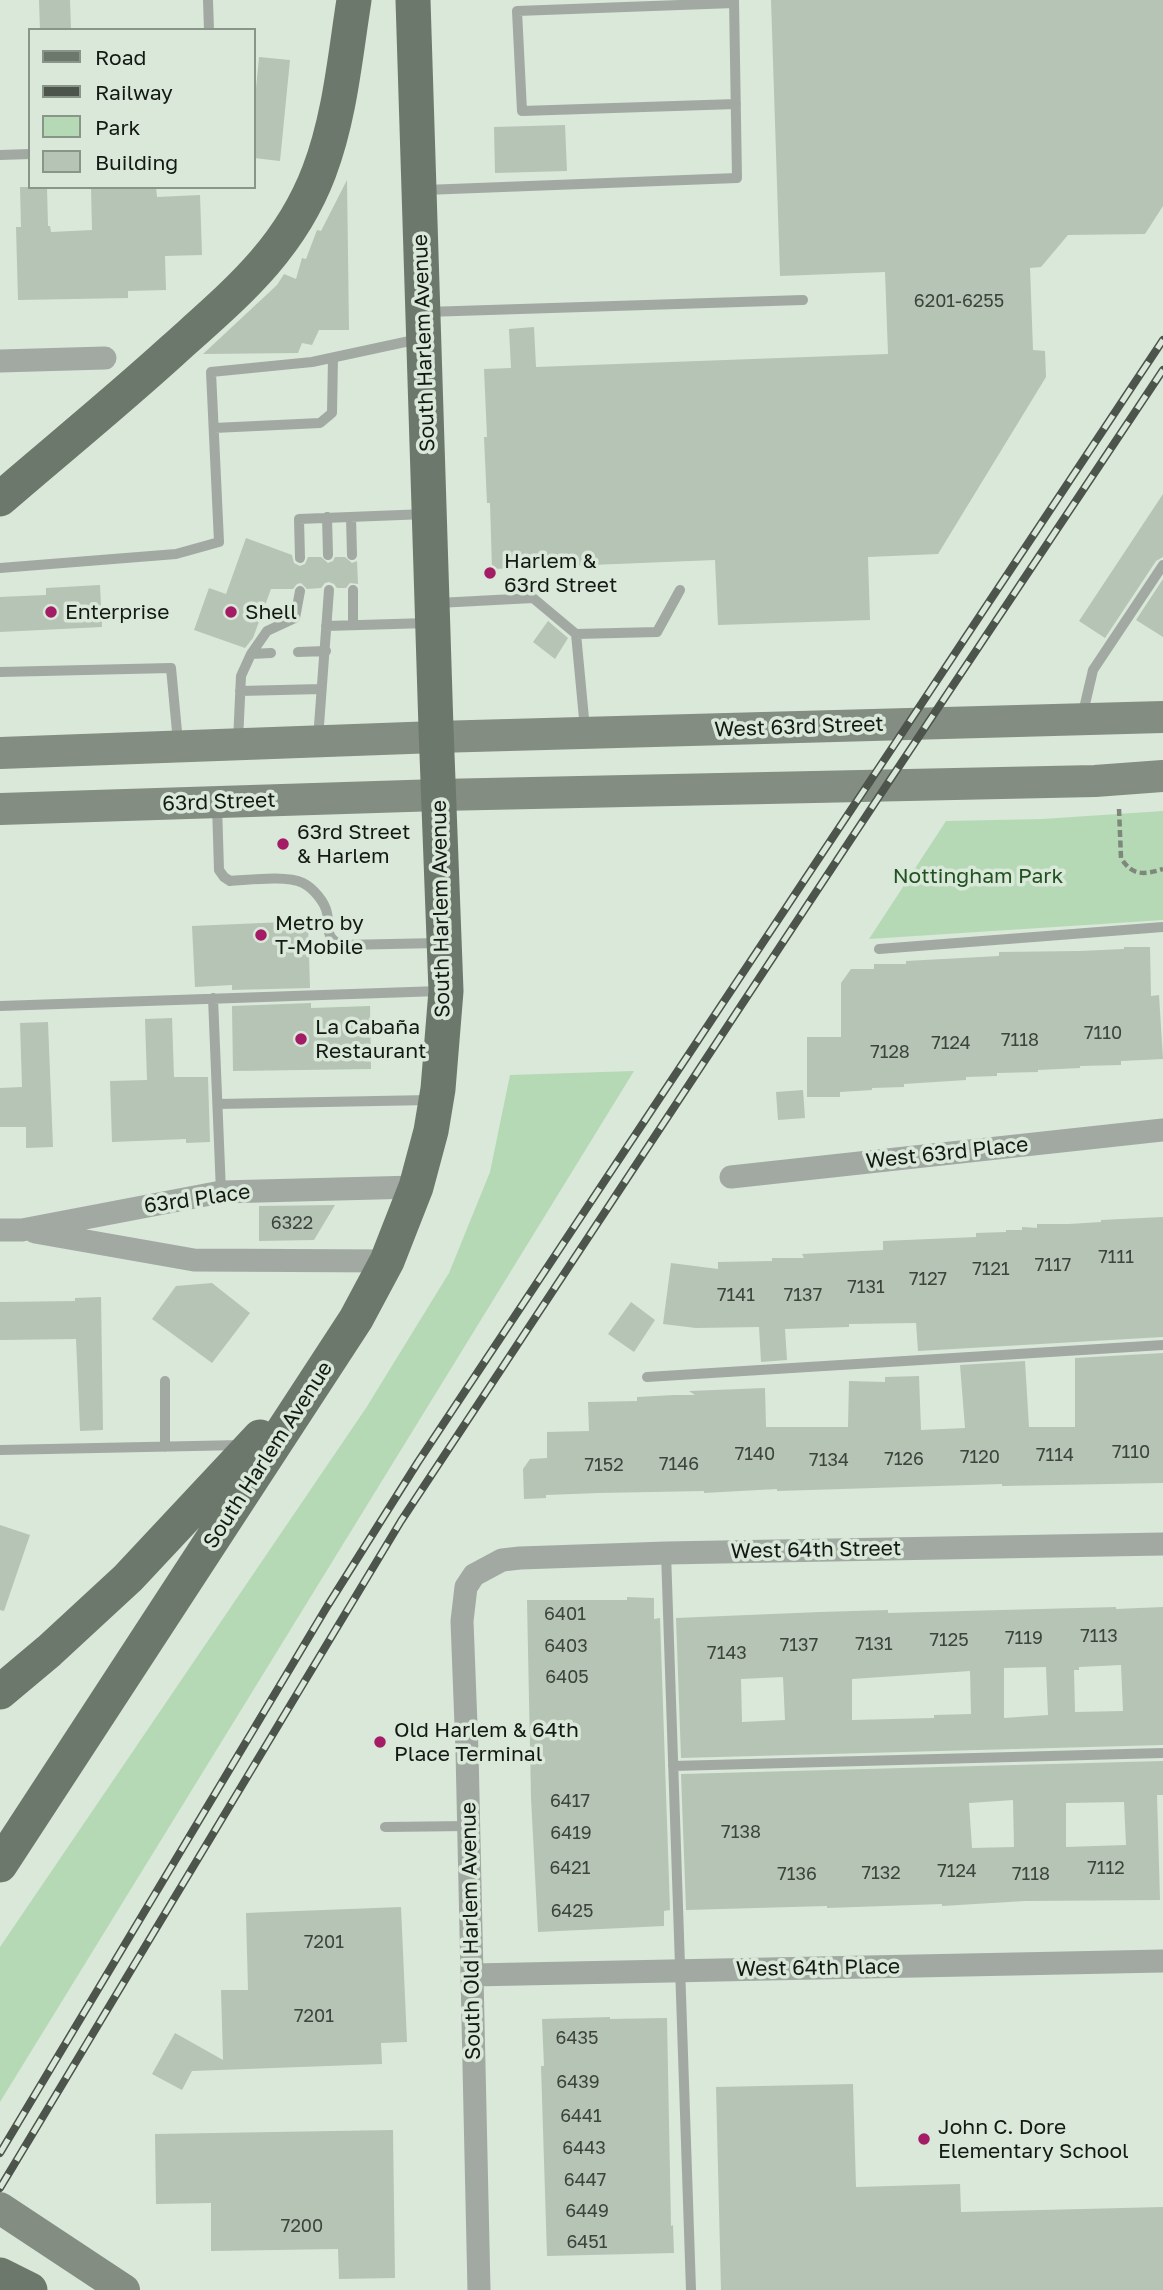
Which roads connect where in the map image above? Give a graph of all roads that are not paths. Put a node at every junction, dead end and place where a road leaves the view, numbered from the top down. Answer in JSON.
{"nodes":[{"id":1,"x":208,"y":0,"type":"edge"},
{"id":2,"x":354,"y":0,"type":"edge"},
{"id":3,"x":412,"y":0,"type":"edge"},
{"id":4,"x":734,"y":1,"type":"edge"},
{"id":5,"x":209,"y":28,"type":"edge"},
{"id":6,"x":736,"y":104,"type":"junction"},
{"id":7,"x":28,"y":154,"type":"edge"},
{"id":8,"x":0,"y":155,"type":"edge"},
{"id":9,"x":419,"y":190,"type":"junction"},
{"id":10,"x":803,"y":300,"type":"dead end"},
{"id":11,"x":423,"y":325,"type":"junction"},
{"id":12,"x":105,"y":358,"type":"dead end"},
{"id":13,"x":333,"y":358,"type":"junction"},
{"id":14,"x":0,"y":361,"type":"edge"},
{"id":15,"x":214,"y":428,"type":"junction"},
{"id":16,"x":0,"y":499,"type":"edge"},
{"id":17,"x":429,"y":514,"type":"junction"},
{"id":18,"x":327,"y":517,"type":"junction"},
{"id":19,"x":351,"y":517,"type":"junction"},
{"id":20,"x":328,"y":555,"type":"dead end"},
{"id":21,"x":352,"y":555,"type":"dead end"},
{"id":22,"x":300,"y":558,"type":"dead end"},
{"id":23,"x":1163,"y":565,"type":"edge"},
{"id":24,"x":0,"y":568,"type":"edge"},
{"id":25,"x":329,"y":590,"type":"dead end"},
{"id":26,"x":353,"y":590,"type":"dead end"},
{"id":27,"x":680,"y":590,"type":"dead end"},
{"id":28,"x":300,"y":591,"type":"dead end"},
{"id":29,"x":432,"y":613,"type":"junction"},
{"id":30,"x":353,"y":625,"type":"junction"},
{"id":31,"x":326,"y":626,"type":"junction"},
{"id":32,"x":576,"y":634,"type":"junction"},
{"id":33,"x":326,"y":651,"type":"junction"},
{"id":34,"x":271,"y":653,"type":"dead end"},
{"id":35,"x":298,"y":653,"type":"dead end"},
{"id":36,"x":251,"y":654,"type":"junction"},
{"id":37,"x":0,"y":672,"type":"edge"},
{"id":38,"x":321,"y":688,"type":"junction"},
{"id":39,"x":240,"y":691,"type":"junction"},
{"id":40,"x":1163,"y":717,"type":"edge"},
{"id":41,"x":1081,"y":720,"type":"junction"},
{"id":42,"x":586,"y":733,"type":"junction"},
{"id":43,"x":436,"y":737,"type":"junction"},
{"id":44,"x":318,"y":741,"type":"junction"},
{"id":45,"x":238,"y":744,"type":"junction"},
{"id":46,"x":179,"y":747,"type":"junction"},
{"id":47,"x":0,"y":753,"type":"edge"},
{"id":48,"x":1163,"y":776,"type":"edge"},
{"id":49,"x":439,"y":795,"type":"junction"},
{"id":50,"x":217,"y":802,"type":"junction"},
{"id":51,"x":0,"y":809,"type":"edge"},
{"id":52,"x":1163,"y":927,"type":"edge"},
{"id":53,"x":444,"y":943,"type":"junction"},
{"id":54,"x":879,"y":948,"type":"dead end"},
{"id":55,"x":446,"y":990,"type":"junction"},
{"id":56,"x":213,"y":998,"type":"junction"},
{"id":57,"x":0,"y":1006,"type":"edge"},
{"id":58,"x":436,"y":1100,"type":"junction"},
{"id":59,"x":218,"y":1104,"type":"junction"},
{"id":60,"x":1163,"y":1130,"type":"edge"},
{"id":61,"x":731,"y":1177,"type":"dead end"},
{"id":62,"x":416,"y":1187,"type":"junction"},
{"id":63,"x":221,"y":1192,"type":"junction"},
{"id":64,"x":11,"y":1230,"type":"edge"},
{"id":65,"x":387,"y":1262,"type":"junction"},
{"id":66,"x":1163,"y":1345,"type":"edge"},
{"id":67,"x":647,"y":1377,"type":"dead end"},
{"id":68,"x":165,"y":1381,"type":"dead end"},
{"id":69,"x":315,"y":1382,"type":"junction"},
{"id":70,"x":252,"y":1445,"type":"junction"},
{"id":71,"x":166,"y":1447,"type":"junction"},
{"id":72,"x":0,"y":1450,"type":"edge"},
{"id":73,"x":1163,"y":1544,"type":"edge"},
{"id":74,"x":666,"y":1553,"type":"junction"},
{"id":75,"x":474,"y":1575,"type":"joint"},
{"id":76,"x":0,"y":1692,"type":"edge"},
{"id":77,"x":1163,"y":1753,"type":"edge"},
{"id":78,"x":673,"y":1766,"type":"junction"},
{"id":79,"x":469,"y":1826,"type":"junction"},
{"id":80,"x":385,"y":1827,"type":"dead end"},
{"id":81,"x":0,"y":1865,"type":"edge"},
{"id":82,"x":1163,"y":1961,"type":"edge"},
{"id":83,"x":679,"y":1971,"type":"junction"},
{"id":84,"x":472,"y":1975,"type":"junction"},
{"id":85,"x":0,"y":2207,"type":"edge"},
{"id":86,"x":0,"y":2265,"type":"edge"},
{"id":87,"x":0,"y":2275,"type":"edge"},
{"id":88,"x":30,"y":2290,"type":"edge"},
{"id":89,"x":124,"y":2290,"type":"edge"},
{"id":90,"x":479,"y":2290,"type":"edge"},
{"id":91,"x":691,"y":2290,"type":"edge"}],
"edges":[{"from":1,"to":5,"type":"lane"},
{"from":2,"to":16,"type":"main road"},
{"from":3,"to":9,"type":"main road","name":"South Harlem Avenue"},
{"from":4,"to":6,"type":"lane"},
{"from":4,"to":6,"type":"lane"},
{"from":6,"to":9,"type":"lane"},
{"from":7,"to":8,"type":"lane"},
{"from":9,"to":11,"type":"main road","name":"South Harlem Avenue"},
{"from":10,"to":11,"type":"lane"},
{"from":11,"to":13,"type":"lane"},
{"from":11,"to":17,"type":"main road","name":"South Harlem Avenue"},
{"from":12,"to":14,"type":"street"},
{"from":13,"to":15,"type":"lane"},
{"from":13,"to":15,"type":"lane"},
{"from":15,"to":24,"type":"lane"},
{"from":17,"to":19,"type":"lane"},
{"from":17,"to":29,"type":"main road","name":"South Harlem Avenue"},
{"from":18,"to":19,"type":"lane"},
{"from":18,"to":20,"type":"lane"},
{"from":18,"to":22,"type":"lane"},
{"from":19,"to":21,"type":"lane"},
{"from":23,"to":41,"type":"lane"},
{"from":25,"to":31,"type":"lane"},
{"from":26,"to":30,"type":"lane"},
{"from":27,"to":32,"type":"lane"},
{"from":28,"to":36,"type":"lane"},
{"from":29,"to":30,"type":"lane"},
{"from":29,"to":32,"type":"lane"},
{"from":29,"to":43,"type":"main road","name":"South Harlem Avenue"},
{"from":30,"to":31,"type":"lane"},
{"from":31,"to":33,"type":"lane"},
{"from":32,"to":42,"type":"lane"},
{"from":33,"to":35,"type":"lane"},
{"from":33,"to":38,"type":"lane"},
{"from":34,"to":36,"type":"lane"},
{"from":36,"to":39,"type":"lane"},
{"from":37,"to":46,"type":"lane"},
{"from":38,"to":39,"type":"lane"},
{"from":38,"to":44,"type":"lane"},
{"from":39,"to":45,"type":"lane"},
{"from":40,"to":41,"type":"main road","name":"West 63rd Street"},
{"from":41,"to":42,"type":"main road","name":"West 63rd Street"},
{"from":42,"to":43,"type":"main road","name":"West 63rd Street"},
{"from":43,"to":44,"type":"main road"},
{"from":43,"to":49,"type":"main road","name":"South Harlem Avenue"},
{"from":44,"to":45,"type":"main road"},
{"from":45,"to":46,"type":"main road"},
{"from":46,"to":47,"type":"main road"},
{"from":48,"to":49,"type":"main road"},
{"from":49,"to":50,"type":"main road","name":"63rd Street"},
{"from":49,"to":53,"type":"main road","name":"South Harlem Avenue"},
{"from":50,"to":51,"type":"main road","name":"63rd Street"},
{"from":50,"to":53,"type":"lane"},
{"from":52,"to":54,"type":"lane"},
{"from":53,"to":55,"type":"main road","name":"South Harlem Avenue"},
{"from":55,"to":56,"type":"lane"},
{"from":55,"to":58,"type":"main road","name":"South Harlem Avenue"},
{"from":56,"to":57,"type":"lane"},
{"from":56,"to":59,"type":"lane"},
{"from":58,"to":59,"type":"lane"},
{"from":58,"to":62,"type":"main road","name":"South Harlem Avenue"},
{"from":59,"to":63,"type":"lane"},
{"from":60,"to":61,"type":"street","name":"West 63rd Place"},
{"from":62,"to":63,"type":"street","name":"63rd Place"},
{"from":62,"to":65,"type":"main road","name":"South Harlem Avenue"},
{"from":63,"to":64,"type":"street","name":"63rd Place"},
{"from":64,"to":65,"type":"street","name":"63rd Place"},
{"from":65,"to":69,"type":"main road","name":"South Harlem Avenue"},
{"from":66,"to":67,"type":"lane"},
{"from":68,"to":71,"type":"lane"},
{"from":69,"to":70,"type":"main road"},
{"from":69,"to":81,"type":"main road","name":"South Harlem Avenue"},
{"from":70,"to":71,"type":"lane"},
{"from":70,"to":76,"type":"main road"},
{"from":71,"to":72,"type":"lane"},
{"from":73,"to":74,"type":"street","name":"West 64th Street"},
{"from":74,"to":75,"type":"street","name":"West 64th Street"},
{"from":74,"to":78,"type":"lane"},
{"from":75,"to":79,"type":"street","name":"South Old Harlem Avenue"},
{"from":77,"to":78,"type":"lane"},
{"from":78,"to":83,"type":"lane"},
{"from":79,"to":80,"type":"lane"},
{"from":79,"to":84,"type":"street","name":"South Old Harlem Avenue"},
{"from":82,"to":83,"type":"street","name":"West 64th Place"},
{"from":83,"to":84,"type":"street","name":"West 64th Place"},
{"from":83,"to":91,"type":"lane"},
{"from":84,"to":90,"type":"street","name":"South Old Harlem Avenue"},
{"from":85,"to":89,"type":"main road"},
{"from":86,"to":88,"type":"main road"},
{"from":87,"to":88,"type":"main road"}]}
